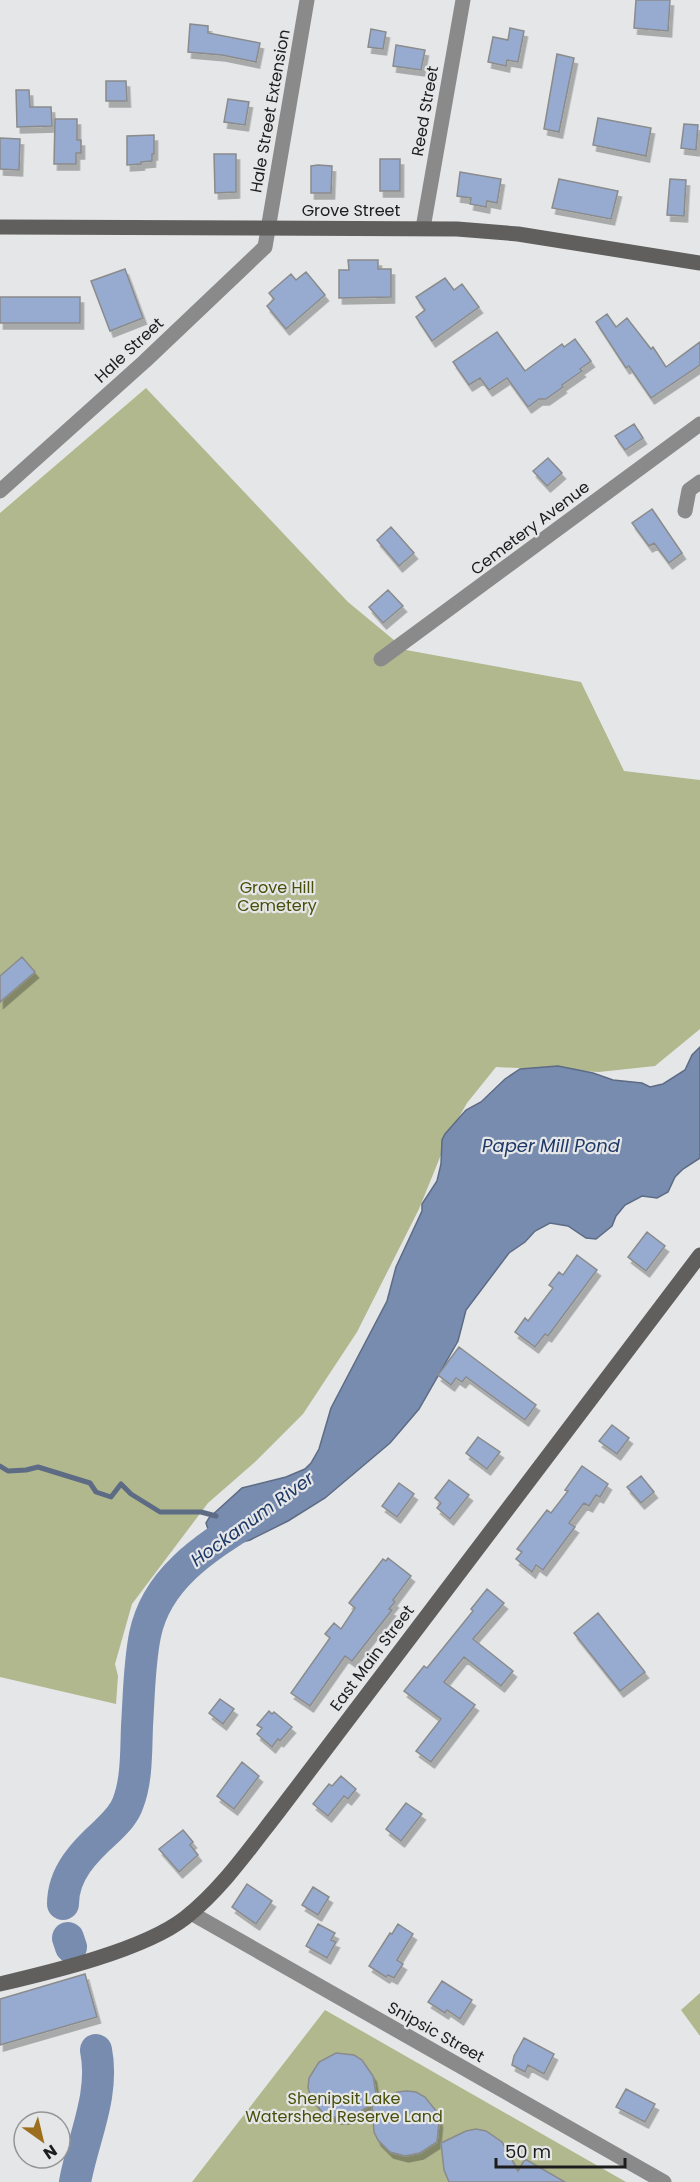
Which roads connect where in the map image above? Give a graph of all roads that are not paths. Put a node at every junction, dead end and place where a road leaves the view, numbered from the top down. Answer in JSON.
{"nodes":[{"id":1,"x":307,"y":0,"type":"edge"},
{"id":2,"x":464,"y":0,"type":"edge"},
{"id":3,"x":0,"y":226,"type":"edge"},
{"id":4,"x":269,"y":228,"type":"junction"},
{"id":5,"x":423,"y":228,"type":"junction"},
{"id":6,"x":700,"y":263,"type":"edge"},
{"id":7,"x":700,"y":424,"type":"edge"},
{"id":8,"x":700,"y":482,"type":"edge"},
{"id":9,"x":0,"y":491,"type":"edge"},
{"id":10,"x":685,"y":511,"type":"dead end"},
{"id":11,"x":381,"y":659,"type":"dead end"},
{"id":12,"x":700,"y":1255,"type":"edge"},
{"id":13,"x":191,"y":1913,"type":"junction"},
{"id":14,"x":0,"y":1984,"type":"edge"},
{"id":15,"x":664,"y":2182,"type":"edge"}],
"edges":[{"from":1,"to":4,"type":"street","name":"Hale Street Extension"},
{"from":2,"to":5,"type":"street","name":"Reed Street"},
{"from":3,"to":4,"type":"main road","name":"Grove Street"},
{"from":4,"to":5,"type":"main road","name":"Grove Street"},
{"from":4,"to":9,"type":"street","name":"Hale Street"},
{"from":5,"to":6,"type":"main road","name":"Grove Street"},
{"from":7,"to":11,"type":"street","name":"Cemetery Avenue"},
{"from":8,"to":10,"type":"street"},
{"from":12,"to":13,"type":"main road","name":"East Main Street"},
{"from":13,"to":14,"type":"main road","name":"East Main Street"},
{"from":13,"to":15,"type":"street","name":"Snipsic Street"}]}
